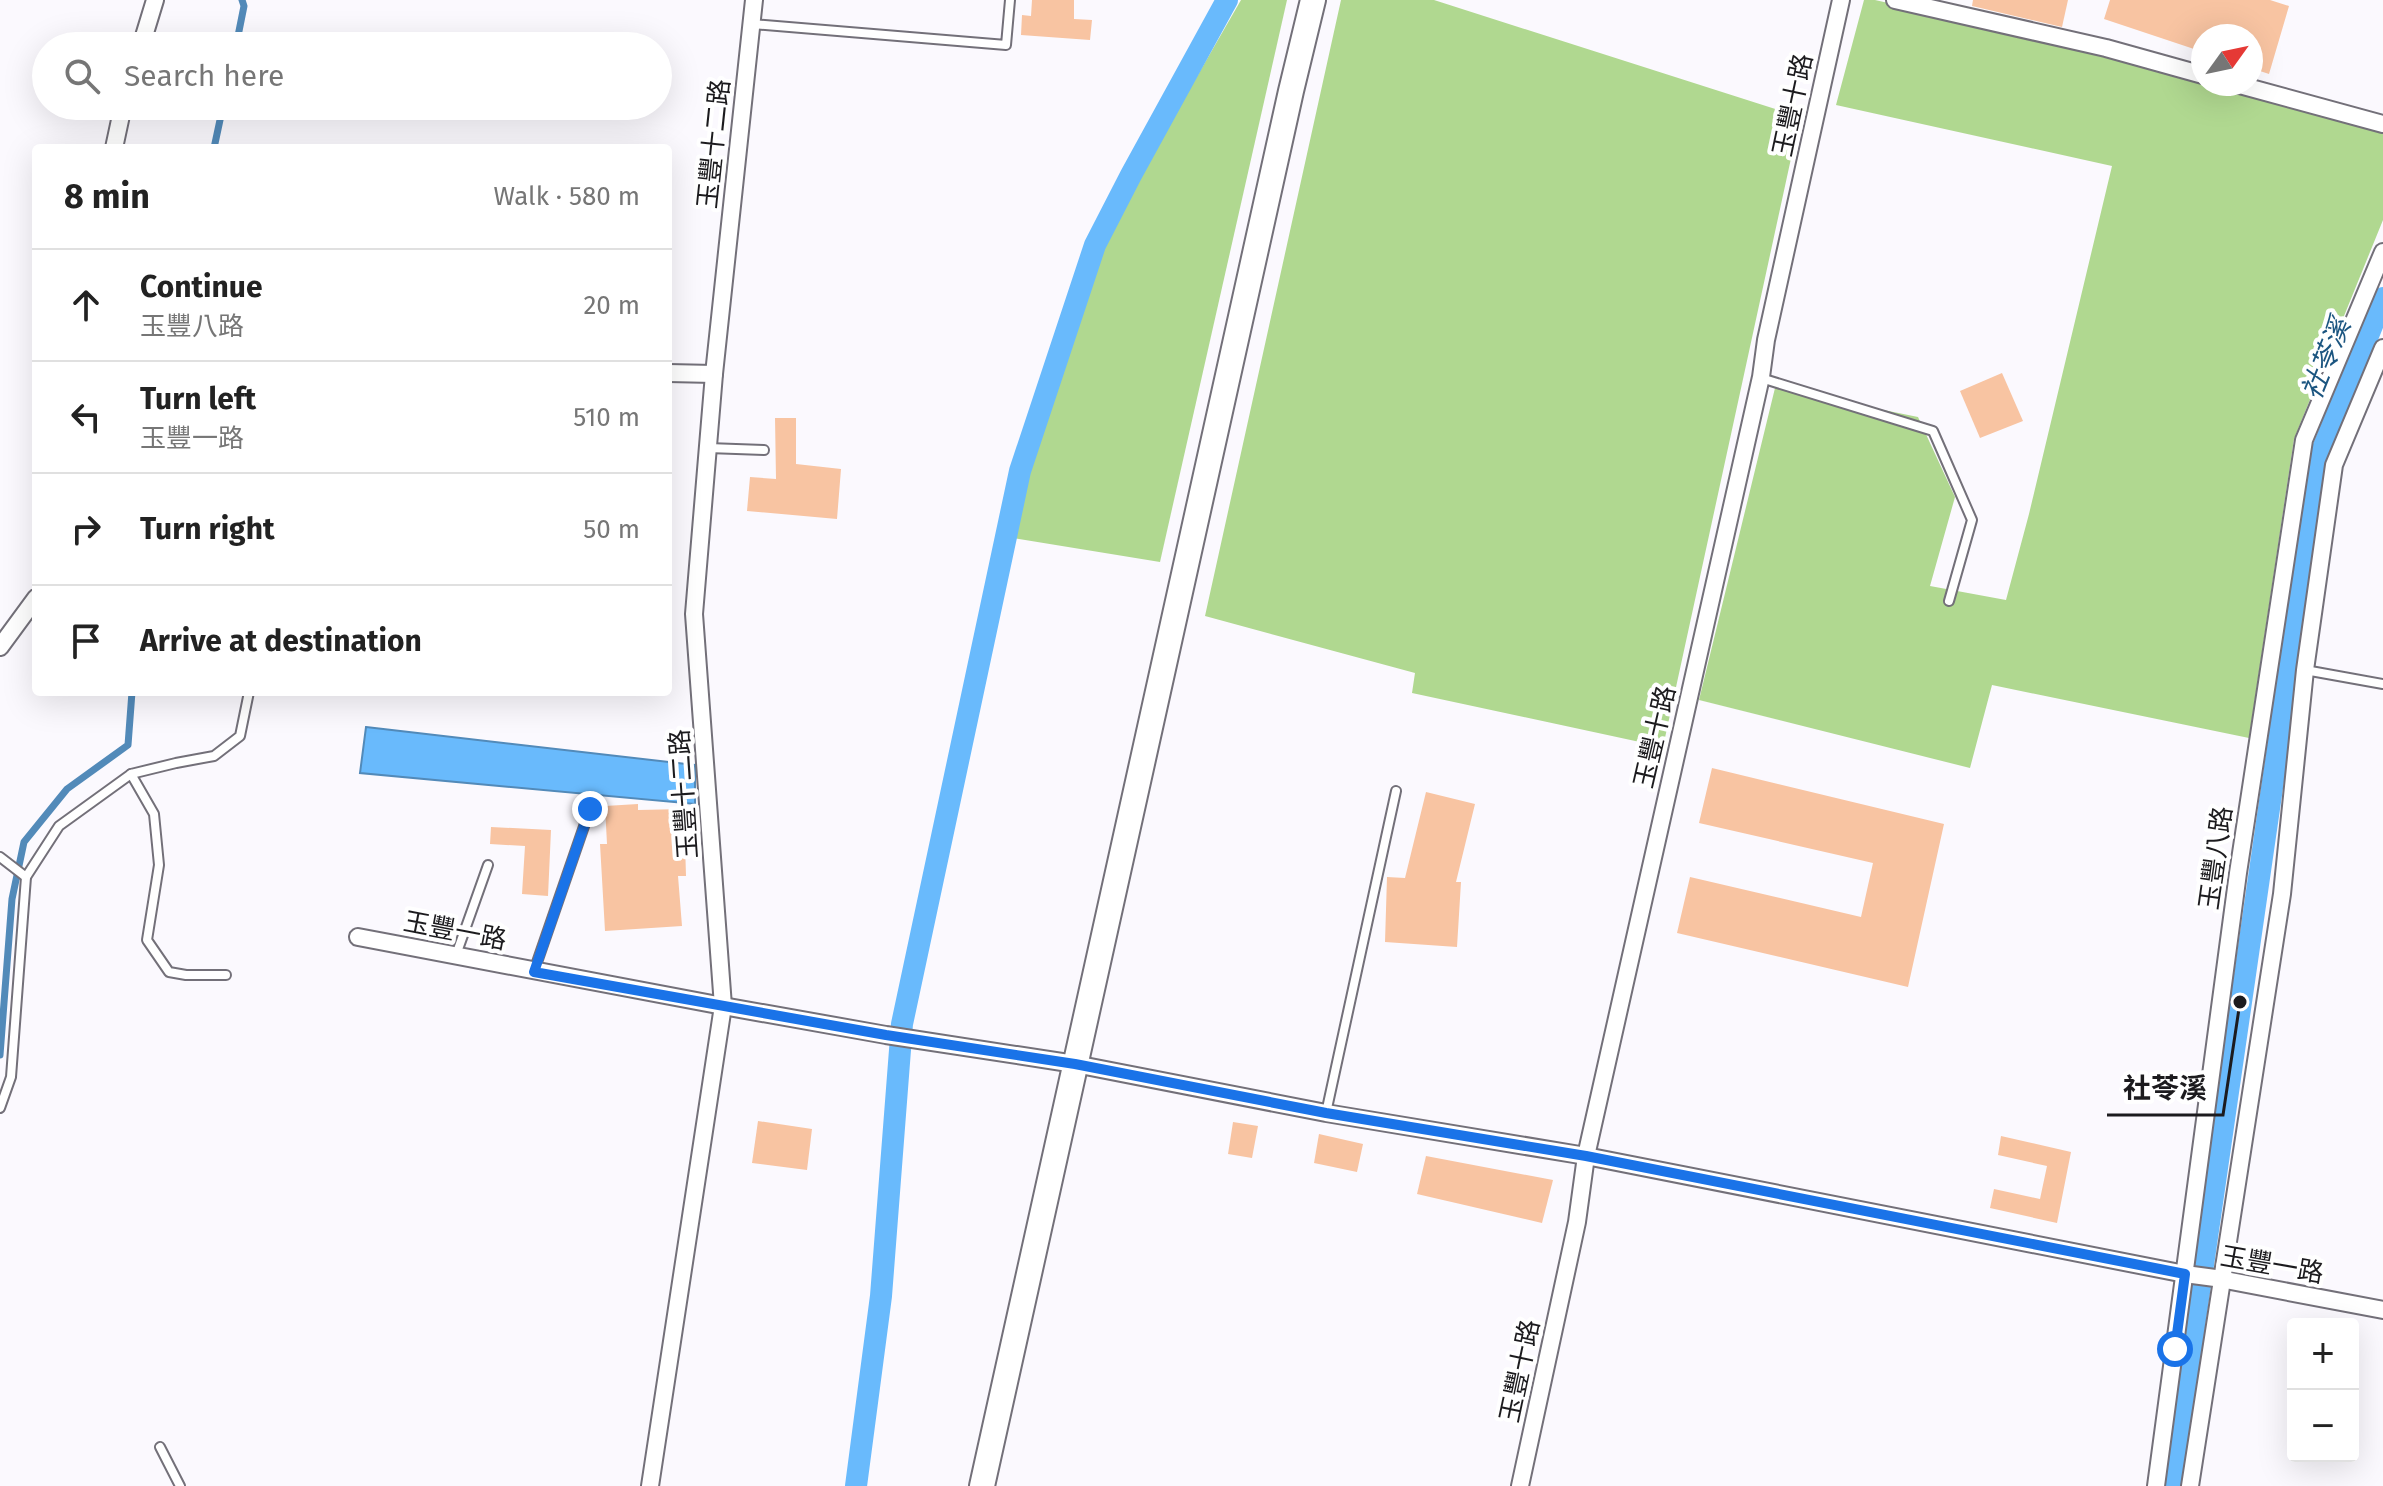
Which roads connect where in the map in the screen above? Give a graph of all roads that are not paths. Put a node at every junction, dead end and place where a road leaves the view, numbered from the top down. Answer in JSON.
{"nodes":[{"id":1,"x":155,"y":0,"type":"edge"},
{"id":2,"x":754,"y":0,"type":"edge"},
{"id":3,"x":1010,"y":0,"type":"edge"},
{"id":4,"x":1313,"y":0,"type":"edge"},
{"id":5,"x":1841,"y":0,"type":"edge"},
{"id":6,"x":1895,"y":0,"type":"edge"},
{"id":7,"x":752,"y":24,"type":"junction"},
{"id":8,"x":145,"y":32,"type":"edge"},
{"id":9,"x":2191,"y":72,"type":"edge"},
{"id":10,"x":2263,"y":91,"type":"edge"},
{"id":11,"x":120,"y":120,"type":"edge"},
{"id":12,"x":2383,"y":124,"type":"edge"},
{"id":13,"x":115,"y":144,"type":"edge"},
{"id":14,"x":2383,"y":252,"type":"edge"},
{"id":15,"x":2383,"y":348,"type":"edge"},
{"id":16,"x":672,"y":373,"type":"edge"},
{"id":17,"x":714,"y":374,"type":"junction"},
{"id":18,"x":1761,"y":377,"type":"junction"},
{"id":19,"x":708,"y":448,"type":"junction"},
{"id":20,"x":764,"y":450,"type":"dead end"},
{"id":21,"x":1949,"y":601,"type":"dead end"},
{"id":22,"x":32,"y":603,"type":"edge"},
{"id":23,"x":0,"y":647,"type":"edge"},
{"id":24,"x":2305,"y":670,"type":"junction"},
{"id":25,"x":2383,"y":684,"type":"edge"},
{"id":26,"x":248,"y":696,"type":"edge"},
{"id":27,"x":131,"y":774,"type":"junction"},
{"id":28,"x":1396,"y":791,"type":"dead end"},
{"id":29,"x":590,"y":809,"type":"dead end"},
{"id":30,"x":0,"y":857,"type":"edge"},
{"id":31,"x":488,"y":865,"type":"dead end"},
{"id":32,"x":26,"y":877,"type":"junction"},
{"id":33,"x":358,"y":937,"type":"dead end"},
{"id":34,"x":456,"y":956,"type":"junction"},
{"id":35,"x":534,"y":972,"type":"junction"},
{"id":36,"x":226,"y":975,"type":"dead end"},
{"id":37,"x":723,"y":1006,"type":"junction"},
{"id":38,"x":1075,"y":1064,"type":"junction"},
{"id":39,"x":0,"y":1108,"type":"edge"},
{"id":40,"x":1326,"y":1113,"type":"junction"},
{"id":41,"x":1586,"y":1156,"type":"junction"},
{"id":42,"x":2190,"y":1275,"type":"junction"},
{"id":43,"x":2219,"y":1278,"type":"junction"},
{"id":44,"x":2383,"y":1310,"type":"edge"},
{"id":45,"x":160,"y":1447,"type":"dead end"},
{"id":46,"x":180,"y":1486,"type":"edge"},
{"id":47,"x":650,"y":1486,"type":"edge"},
{"id":48,"x":982,"y":1486,"type":"edge"},
{"id":49,"x":1520,"y":1486,"type":"edge"},
{"id":50,"x":2156,"y":1486,"type":"edge"},
{"id":51,"x":2190,"y":1486,"type":"edge"}],
"edges":[{"from":1,"to":8,"type":"street"},
{"from":2,"to":7,"type":"street","name":"玉豐十二路"},
{"from":3,"to":7,"type":"lane"},
{"from":4,"to":38,"type":"main road"},
{"from":5,"to":18,"type":"street","name":"玉豐十路"},
{"from":6,"to":9,"type":"street"},
{"from":7,"to":17,"type":"street","name":"玉豐十二路"},
{"from":10,"to":12,"type":"street"},
{"from":11,"to":13,"type":"street"},
{"from":14,"to":42,"type":"street","name":"玉豐八路"},
{"from":15,"to":24,"type":"street"},
{"from":16,"to":17,"type":"street"},
{"from":17,"to":19,"type":"street","name":"玉豐十二路"},
{"from":18,"to":21,"type":"lane"},
{"from":18,"to":41,"type":"street","name":"玉豐十路"},
{"from":19,"to":20,"type":"lane"},
{"from":19,"to":37,"type":"street","name":"玉豐十二路"},
{"from":22,"to":23,"type":"street"},
{"from":24,"to":25,"type":"lane"},
{"from":24,"to":43,"type":"street"},
{"from":26,"to":27,"type":"lane"},
{"from":27,"to":32,"type":"lane"},
{"from":27,"to":36,"type":"lane"},
{"from":28,"to":40,"type":"lane"},
{"from":29,"to":35,"type":"lane"},
{"from":30,"to":32,"type":"lane"},
{"from":31,"to":34,"type":"lane"},
{"from":32,"to":39,"type":"lane"},
{"from":33,"to":34,"type":"street","name":"玉豐一路"},
{"from":34,"to":35,"type":"street","name":"玉豐一路"},
{"from":35,"to":37,"type":"street","name":"玉豐一路"},
{"from":37,"to":38,"type":"street","name":"玉豐一路"},
{"from":37,"to":47,"type":"street","name":"玉豐十二路"},
{"from":38,"to":40,"type":"street","name":"玉豐一路"},
{"from":38,"to":48,"type":"main road"},
{"from":40,"to":41,"type":"street","name":"玉豐一路"},
{"from":41,"to":42,"type":"street","name":"玉豐一路"},
{"from":41,"to":49,"type":"street","name":"玉豐十路"},
{"from":42,"to":43,"type":"street","name":"玉豐一路"},
{"from":42,"to":50,"type":"street","name":"玉豐八路"},
{"from":43,"to":44,"type":"street","name":"玉豐一路"},
{"from":43,"to":51,"type":"street"},
{"from":45,"to":46,"type":"lane"}]}
